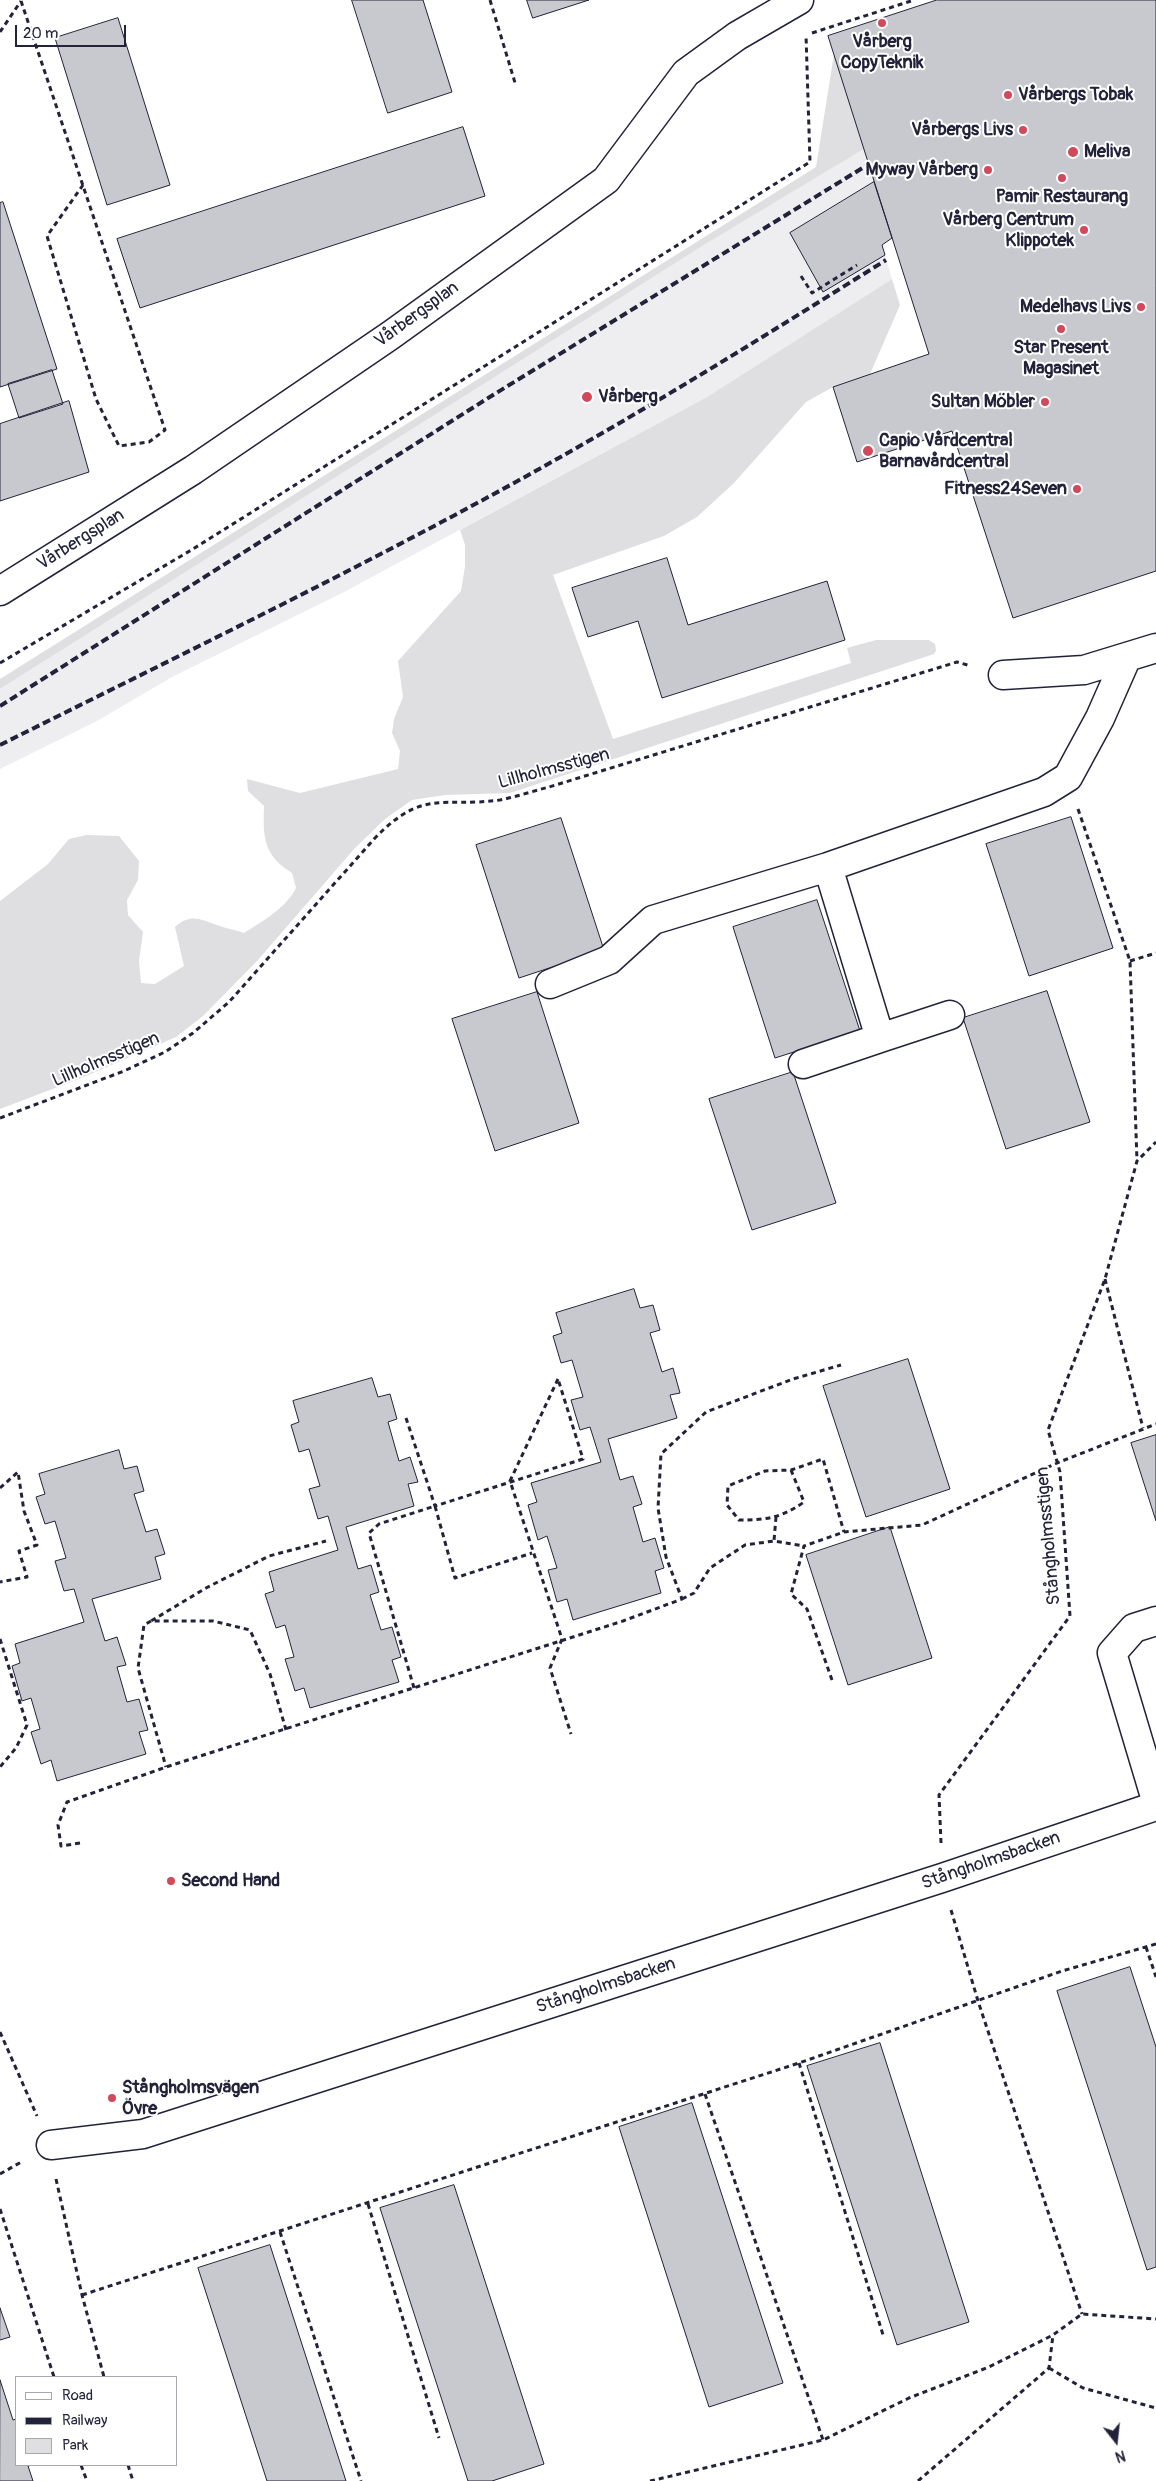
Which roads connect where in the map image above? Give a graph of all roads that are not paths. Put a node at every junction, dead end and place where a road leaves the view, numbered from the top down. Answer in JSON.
{"nodes":[{"id":1,"x":800,"y":0,"type":"edge"},
{"id":2,"x":0,"y":591,"type":"edge"},
{"id":3,"x":1156,"y":648,"type":"edge"},
{"id":4,"x":1126,"y":659,"type":"junction"},
{"id":5,"x":1003,"y":675,"type":"road end"},
{"id":6,"x":828,"y":867,"type":"junction"},
{"id":7,"x":550,"y":984,"type":"dead end"},
{"id":8,"x":950,"y":1016,"type":"dead end"},
{"id":9,"x":880,"y":1038,"type":"junction"},
{"id":10,"x":803,"y":1064,"type":"dead end"},
{"id":11,"x":1156,"y":1621,"type":"edge"},
{"id":12,"x":1156,"y":1800,"type":"edge"},
{"id":13,"x":1156,"y":1806,"type":"edge"},
{"id":14,"x":51,"y":2146,"type":"road end"}],
"edges":[{"from":1,"to":2,"type":"street","name":"Vårbergsplan"},
{"from":3,"to":4,"type":"street"},
{"from":4,"to":5,"type":"street"},
{"from":4,"to":6,"type":"street"},
{"from":6,"to":7,"type":"street"},
{"from":6,"to":9,"type":"street"},
{"from":8,"to":9,"type":"street"},
{"from":9,"to":10,"type":"street"},
{"from":11,"to":12,"type":"street"},
{"from":13,"to":14,"type":"street","name":"Stångholmsbacken"}]}
